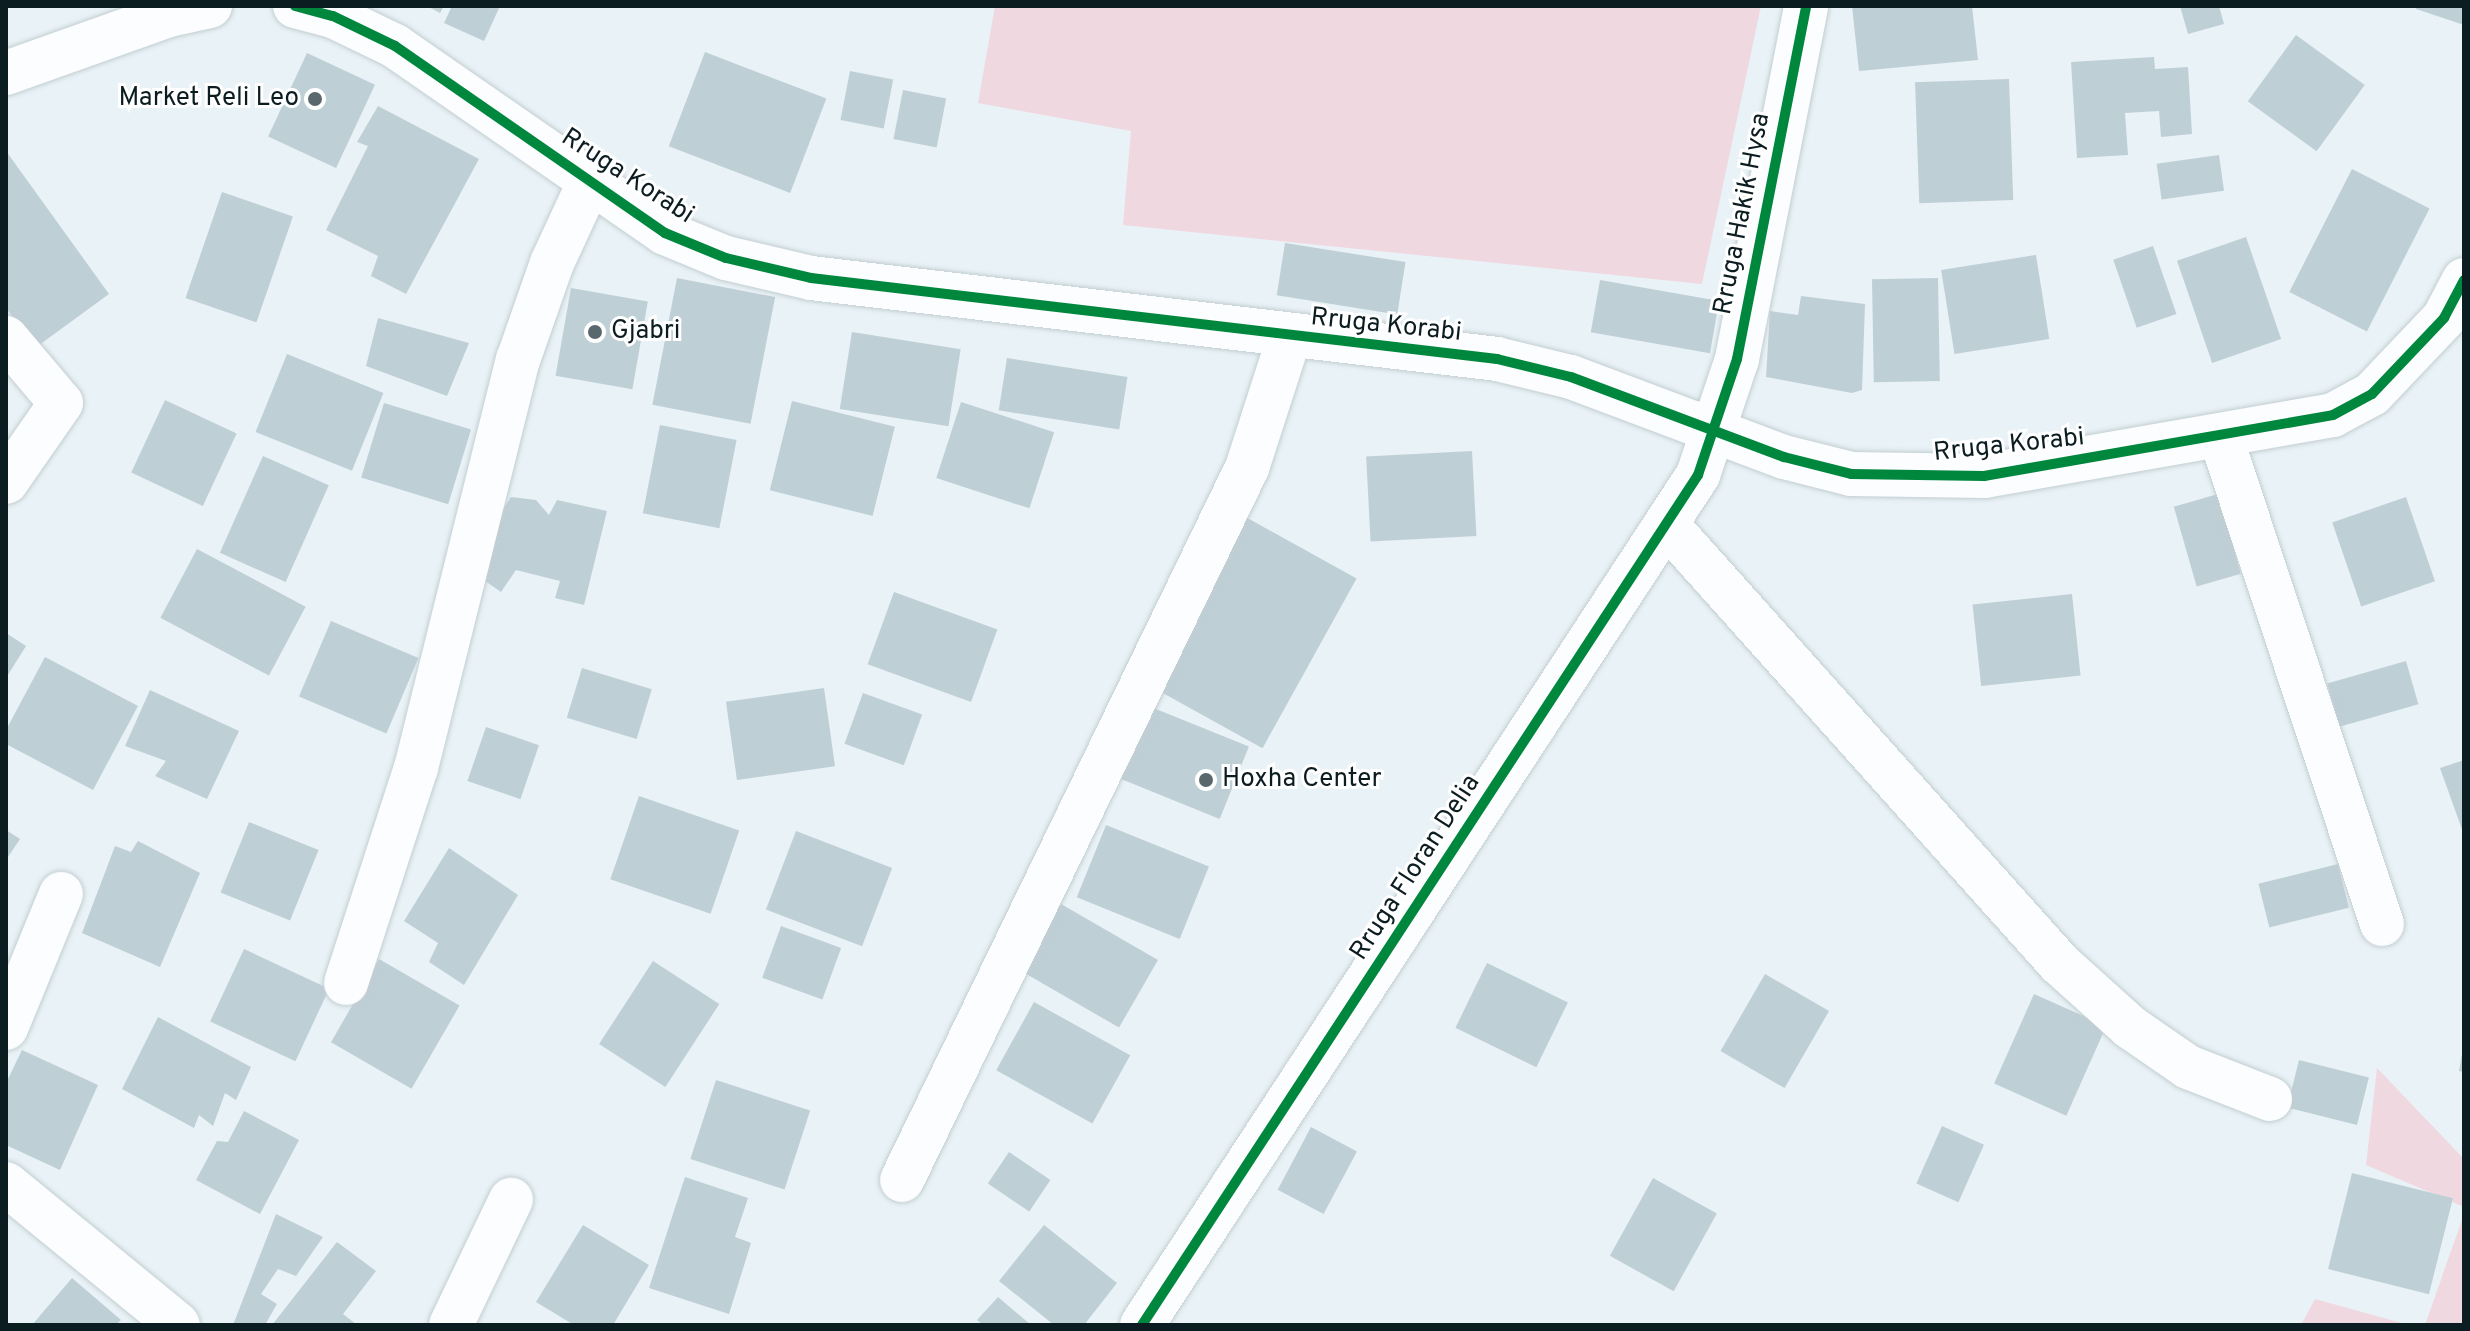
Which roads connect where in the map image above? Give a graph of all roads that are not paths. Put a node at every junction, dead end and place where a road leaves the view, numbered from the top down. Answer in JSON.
{"nodes":[{"id":1,"x":210,"y":6,"type":"edge"},
{"id":2,"x":1806,"y":6,"type":"edge"},
{"id":3,"x":323,"y":9,"type":"edge"},
{"id":4,"x":6,"y":73,"type":"edge"},
{"id":5,"x":589,"y":183,"type":"junction"},
{"id":6,"x":2464,"y":280,"type":"edge"},
{"id":7,"x":6,"y":338,"type":"edge"},
{"id":8,"x":1289,"y":338,"type":"junction"},
{"id":9,"x":1714,"y":428,"type":"junction"},
{"id":10,"x":2221,"y":438,"type":"junction"},
{"id":11,"x":6,"y":482,"type":"edge"},
{"id":12,"x":1667,"y":525,"type":"junction"},
{"id":13,"x":61,"y":894,"type":"dead end"},
{"id":14,"x":2382,"y":924,"type":"dead end"},
{"id":15,"x":346,"y":983,"type":"dead end"},
{"id":16,"x":6,"y":1028,"type":"edge"},
{"id":17,"x":2270,"y":1099,"type":"dead end"},
{"id":18,"x":902,"y":1180,"type":"dead end"},
{"id":19,"x":6,"y":1184,"type":"edge"},
{"id":20,"x":511,"y":1200,"type":"dead end"},
{"id":21,"x":178,"y":1325,"type":"edge"},
{"id":22,"x":451,"y":1325,"type":"edge"},
{"id":23,"x":1142,"y":1325,"type":"edge"}],
"edges":[{"from":1,"to":4,"type":"street"},
{"from":2,"to":9,"type":"street","name":"Rruga Hakik Hysa"},
{"from":3,"to":5,"type":"street","name":"Rruga Korabi"},
{"from":5,"to":8,"type":"street","name":"Rruga Korabi"},
{"from":5,"to":15,"type":"street"},
{"from":6,"to":10,"type":"street","name":"Rruga Korabi"},
{"from":7,"to":11,"type":"street"},
{"from":8,"to":9,"type":"street","name":"Rruga Korabi"},
{"from":8,"to":18,"type":"street"},
{"from":9,"to":10,"type":"street","name":"Rruga Korabi"},
{"from":9,"to":12,"type":"street","name":"Rruga Floran Delia"},
{"from":10,"to":14,"type":"street"},
{"from":12,"to":17,"type":"street"},
{"from":12,"to":23,"type":"street","name":"Rruga Floran Delia"},
{"from":13,"to":16,"type":"street"},
{"from":19,"to":21,"type":"street"},
{"from":20,"to":22,"type":"street"}]}
